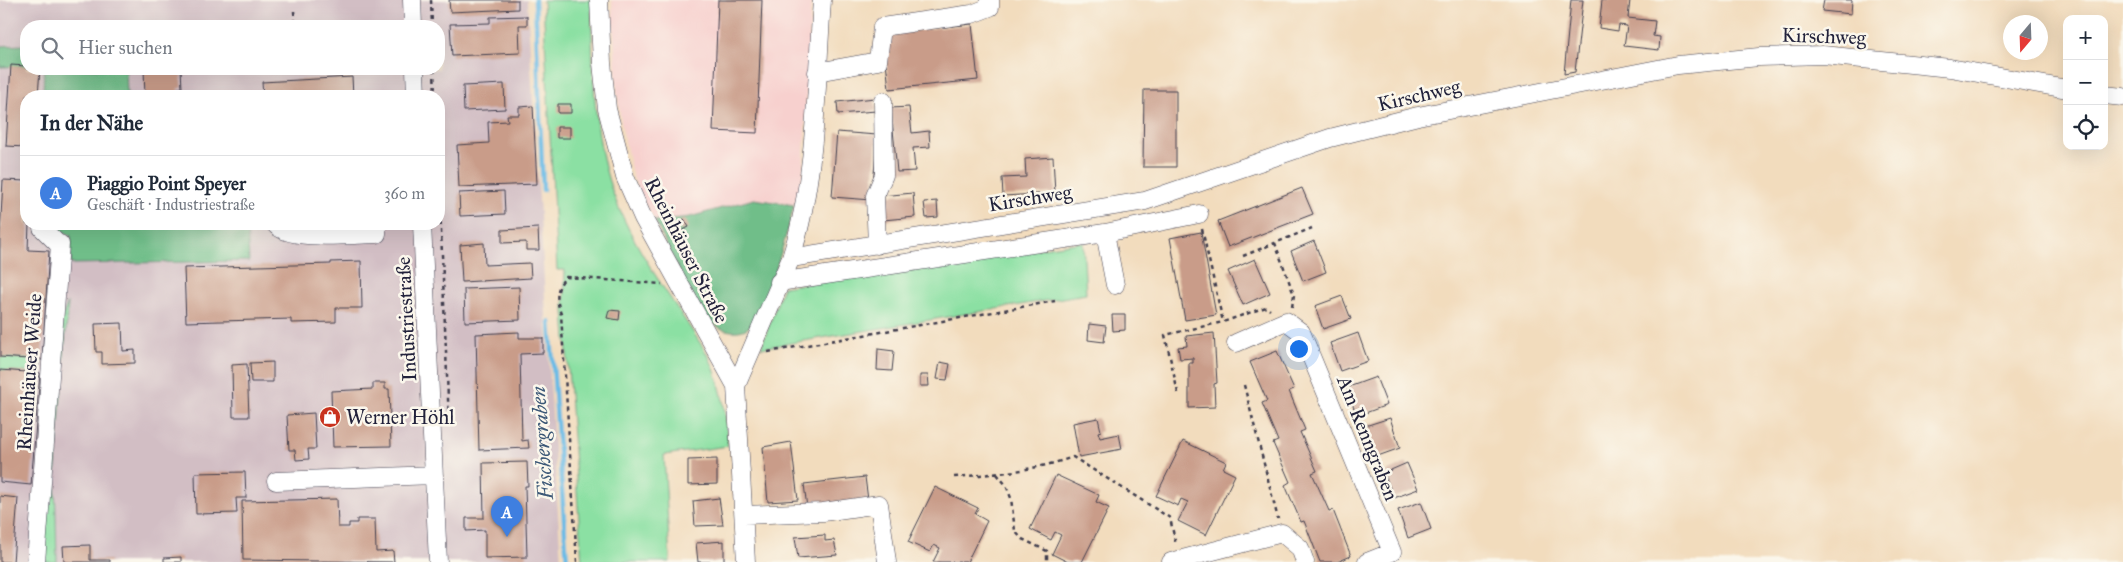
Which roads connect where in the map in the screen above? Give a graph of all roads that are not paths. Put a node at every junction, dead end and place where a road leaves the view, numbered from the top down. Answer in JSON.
{"nodes":[{"id":1,"x":412,"y":0,"type":"edge"},
{"id":2,"x":600,"y":0,"type":"edge"},
{"id":3,"x":822,"y":0,"type":"edge"},
{"id":4,"x":990,"y":0,"type":"edge"},
{"id":5,"x":413,"y":20,"type":"edge"},
{"id":6,"x":817,"y":72,"type":"junction"},
{"id":7,"x":415,"y":75,"type":"edge"},
{"id":8,"x":2063,"y":88,"type":"edge"},
{"id":9,"x":416,"y":90,"type":"edge"},
{"id":10,"x":2108,"y":95,"type":"edge"},
{"id":11,"x":2123,"y":97,"type":"edge"},
{"id":12,"x":883,"y":101,"type":"dead end"},
{"id":13,"x":1199,"y":214,"type":"road end"},
{"id":14,"x":44,"y":230,"type":"edge"},
{"id":15,"x":284,"y":230,"type":"edge"},
{"id":16,"x":377,"y":230,"type":"edge"},
{"id":17,"x":422,"y":230,"type":"edge"},
{"id":18,"x":1106,"y":234,"type":"junction"},
{"id":19,"x":876,"y":244,"type":"junction"},
{"id":20,"x":791,"y":258,"type":"junction"},
{"id":21,"x":779,"y":282,"type":"junction"},
{"id":22,"x":1115,"y":285,"type":"dead end"},
{"id":23,"x":1236,"y":343,"type":"dead end"},
{"id":24,"x":736,"y":386,"type":"junction"},
{"id":25,"x":434,"y":475,"type":"junction"},
{"id":26,"x":276,"y":480,"type":"dead end"},
{"id":27,"x":744,"y":515,"type":"junction"},
{"id":28,"x":36,"y":562,"type":"edge"},
{"id":29,"x":438,"y":562,"type":"edge"},
{"id":30,"x":746,"y":562,"type":"edge"},
{"id":31,"x":888,"y":562,"type":"edge"},
{"id":32,"x":1171,"y":562,"type":"edge"},
{"id":33,"x":1305,"y":562,"type":"edge"},
{"id":34,"x":1367,"y":562,"type":"edge"}],
"edges":[{"from":1,"to":5,"type":"street"},
{"from":2,"to":24,"type":"street","name":"Rheinhäuser Straße"},
{"from":3,"to":6,"type":"street"},
{"from":4,"to":6,"type":"street"},
{"from":6,"to":20,"type":"street"},
{"from":7,"to":9,"type":"street"},
{"from":8,"to":19,"type":"street","name":"Kirschweg"},
{"from":10,"to":11,"type":"street"},
{"from":12,"to":19,"type":"street"},
{"from":13,"to":18,"type":"street"},
{"from":14,"to":28,"type":"street","name":"Rheinhäuser Weide"},
{"from":15,"to":16,"type":"street"},
{"from":17,"to":25,"type":"street","name":"Industriestraße"},
{"from":18,"to":21,"type":"street"},
{"from":18,"to":22,"type":"street"},
{"from":19,"to":20,"type":"street","name":"Kirschweg"},
{"from":20,"to":21,"type":"street"},
{"from":21,"to":24,"type":"street"},
{"from":23,"to":34,"type":"street","name":"Am Renngraben"},
{"from":24,"to":27,"type":"street","name":"Rheinhäuser Straße"},
{"from":25,"to":26,"type":"street"},
{"from":25,"to":29,"type":"street","name":"Industriestraße"},
{"from":27,"to":30,"type":"street","name":"Rheinhäuser Straße"},
{"from":27,"to":31,"type":"street"},
{"from":32,"to":33,"type":"street"}]}
